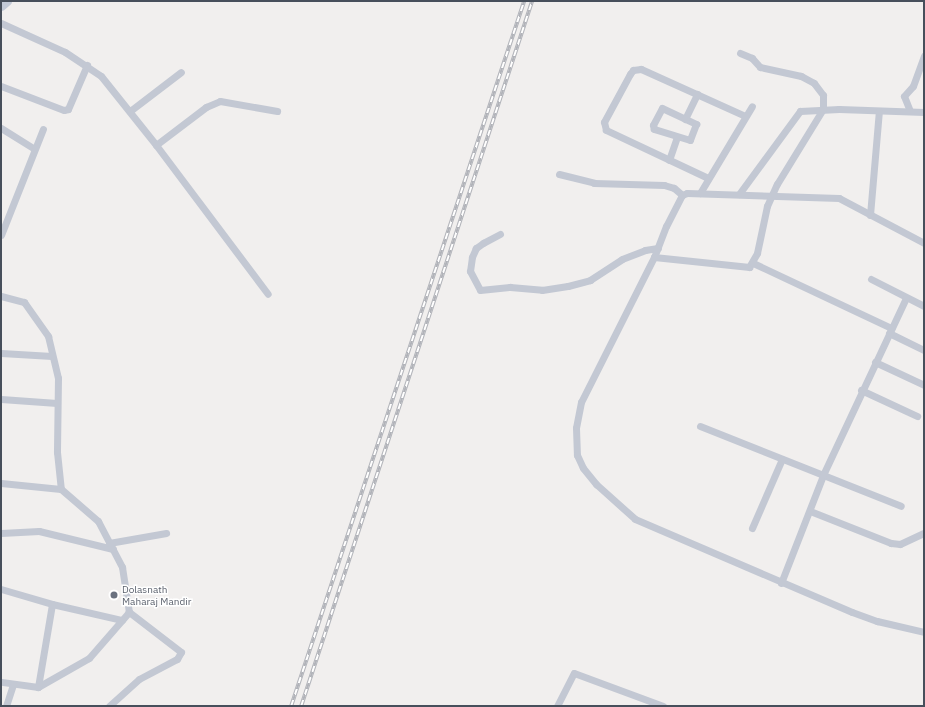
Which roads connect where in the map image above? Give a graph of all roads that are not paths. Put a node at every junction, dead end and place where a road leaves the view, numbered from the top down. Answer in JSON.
{"nodes":[{"id":1,"x":7,"y":1,"type":"edge"},
{"id":2,"x":1,"y":6,"type":"edge"},
{"id":3,"x":1,"y":23,"type":"edge"},
{"id":4,"x":740,"y":53,"type":"dead end"},
{"id":5,"x":924,"y":56,"type":"edge"},
{"id":6,"x":87,"y":65,"type":"junction"},
{"id":7,"x":181,"y":72,"type":"dead end"},
{"id":8,"x":1,"y":86,"type":"edge"},
{"id":9,"x":697,"y":94,"type":"junction"},
{"id":10,"x":752,"y":106,"type":"dead end"},
{"id":11,"x":823,"y":109,"type":"junction"},
{"id":12,"x":130,"y":111,"type":"junction"},
{"id":13,"x":276,"y":111,"type":"dead end"},
{"id":14,"x":879,"y":111,"type":"junction"},
{"id":15,"x":910,"y":111,"type":"junction"},
{"id":16,"x":924,"y":112,"type":"edge"},
{"id":17,"x":745,"y":116,"type":"junction"},
{"id":18,"x":685,"y":119,"type":"junction"},
{"id":19,"x":1,"y":128,"type":"edge"},
{"id":20,"x":43,"y":129,"type":"dead end"},
{"id":21,"x":676,"y":137,"type":"junction"},
{"id":22,"x":156,"y":144,"type":"junction"},
{"id":23,"x":33,"y":148,"type":"junction"},
{"id":24,"x":669,"y":160,"type":"junction"},
{"id":25,"x":560,"y":174,"type":"dead end"},
{"id":26,"x":708,"y":178,"type":"junction"},
{"id":27,"x":700,"y":193,"type":"junction"},
{"id":28,"x":739,"y":194,"type":"junction"},
{"id":29,"x":773,"y":195,"type":"junction"},
{"id":30,"x":682,"y":196,"type":"junction"},
{"id":31,"x":870,"y":215,"type":"junction"},
{"id":32,"x":2,"y":231,"type":"edge"},
{"id":33,"x":500,"y":234,"type":"dead end"},
{"id":34,"x":924,"y":243,"type":"edge"},
{"id":35,"x":658,"y":248,"type":"junction"},
{"id":36,"x":654,"y":257,"type":"junction"},
{"id":37,"x":753,"y":263,"type":"junction"},
{"id":38,"x":871,"y":279,"type":"dead end"},
{"id":39,"x":268,"y":294,"type":"dead end"},
{"id":40,"x":1,"y":296,"type":"edge"},
{"id":41,"x":906,"y":298,"type":"junction"},
{"id":42,"x":924,"y":306,"type":"edge"},
{"id":43,"x":890,"y":331,"type":"junction"},
{"id":44,"x":924,"y":350,"type":"edge"},
{"id":45,"x":1,"y":353,"type":"edge"},
{"id":46,"x":52,"y":356,"type":"junction"},
{"id":47,"x":875,"y":362,"type":"junction"},
{"id":48,"x":924,"y":386,"type":"edge"},
{"id":49,"x":861,"y":390,"type":"junction"},
{"id":50,"x":1,"y":399,"type":"edge"},
{"id":51,"x":58,"y":403,"type":"junction"},
{"id":52,"x":917,"y":416,"type":"dead end"},
{"id":53,"x":700,"y":426,"type":"dead end"},
{"id":54,"x":782,"y":459,"type":"junction"},
{"id":55,"x":823,"y":475,"type":"junction"},
{"id":56,"x":1,"y":484,"type":"edge"},
{"id":57,"x":61,"y":489,"type":"junction"},
{"id":58,"x":901,"y":506,"type":"dead end"},
{"id":59,"x":810,"y":511,"type":"junction"},
{"id":60,"x":924,"y":525,"type":"edge"},
{"id":61,"x":752,"y":528,"type":"dead end"},
{"id":62,"x":1,"y":533,"type":"edge"},
{"id":63,"x":166,"y":533,"type":"dead end"},
{"id":64,"x":924,"y":533,"type":"edge"},
{"id":65,"x":111,"y":546,"type":"junction"},
{"id":66,"x":781,"y":583,"type":"junction"},
{"id":67,"x":1,"y":589,"type":"edge"},
{"id":68,"x":52,"y":604,"type":"junction"},
{"id":69,"x":129,"y":612,"type":"junction"},
{"id":70,"x":122,"y":620,"type":"junction"},
{"id":71,"x":924,"y":632,"type":"edge"},
{"id":72,"x":1,"y":682,"type":"edge"},
{"id":73,"x":13,"y":684,"type":"junction"},
{"id":74,"x":38,"y":686,"type":"junction"},
{"id":75,"x":6,"y":706,"type":"edge"},
{"id":76,"x":109,"y":706,"type":"edge"},
{"id":77,"x":557,"y":706,"type":"edge"},
{"id":78,"x":663,"y":706,"type":"edge"}],
"edges":[{"from":1,"to":2,"type":"main road"},
{"from":3,"to":6,"type":"street"},
{"from":4,"to":11,"type":"street"},
{"from":5,"to":15,"type":"street"},
{"from":6,"to":8,"type":"street"},
{"from":6,"to":12,"type":"street"},
{"from":7,"to":12,"type":"street"},
{"from":9,"to":17,"type":"street"},
{"from":9,"to":18,"type":"street"},
{"from":9,"to":24,"type":"street"},
{"from":10,"to":17,"type":"street"},
{"from":11,"to":14,"type":"street"},
{"from":11,"to":28,"type":"street"},
{"from":11,"to":29,"type":"street"},
{"from":12,"to":22,"type":"street"},
{"from":13,"to":22,"type":"street"},
{"from":14,"to":15,"type":"street"},
{"from":14,"to":31,"type":"street"},
{"from":15,"to":16,"type":"street"},
{"from":17,"to":26,"type":"street"},
{"from":18,"to":21,"type":"street"},
{"from":18,"to":21,"type":"street"},
{"from":19,"to":23,"type":"street"},
{"from":20,"to":23,"type":"street"},
{"from":21,"to":24,"type":"street"},
{"from":22,"to":39,"type":"street"},
{"from":23,"to":32,"type":"street"},
{"from":24,"to":26,"type":"street"},
{"from":25,"to":30,"type":"street"},
{"from":26,"to":27,"type":"street"},
{"from":27,"to":28,"type":"street"},
{"from":27,"to":30,"type":"street"},
{"from":28,"to":29,"type":"street"},
{"from":29,"to":31,"type":"street"},
{"from":29,"to":37,"type":"street"},
{"from":30,"to":35,"type":"street"},
{"from":31,"to":34,"type":"street"},
{"from":33,"to":35,"type":"street"},
{"from":35,"to":36,"type":"street"},
{"from":36,"to":37,"type":"street"},
{"from":36,"to":66,"type":"street"},
{"from":37,"to":43,"type":"street"},
{"from":38,"to":41,"type":"street"},
{"from":40,"to":46,"type":"street"},
{"from":41,"to":42,"type":"street"},
{"from":41,"to":43,"type":"street"},
{"from":43,"to":44,"type":"street"},
{"from":43,"to":47,"type":"street"},
{"from":45,"to":46,"type":"street"},
{"from":46,"to":51,"type":"street"},
{"from":47,"to":48,"type":"street"},
{"from":47,"to":49,"type":"street"},
{"from":49,"to":52,"type":"street"},
{"from":49,"to":55,"type":"street"},
{"from":50,"to":51,"type":"street"},
{"from":51,"to":57,"type":"street"},
{"from":53,"to":54,"type":"street"},
{"from":54,"to":55,"type":"street"},
{"from":54,"to":61,"type":"street"},
{"from":55,"to":58,"type":"street"},
{"from":55,"to":59,"type":"street"},
{"from":56,"to":57,"type":"street"},
{"from":57,"to":65,"type":"street"},
{"from":59,"to":64,"type":"street"},
{"from":59,"to":66,"type":"street"},
{"from":60,"to":64,"type":"street"},
{"from":62,"to":65,"type":"street"},
{"from":63,"to":65,"type":"street"},
{"from":65,"to":69,"type":"street"},
{"from":66,"to":71,"type":"street"},
{"from":67,"to":68,"type":"street"},
{"from":68,"to":70,"type":"street"},
{"from":68,"to":74,"type":"street"},
{"from":69,"to":70,"type":"street"},
{"from":69,"to":76,"type":"street"},
{"from":70,"to":74,"type":"street"},
{"from":72,"to":73,"type":"street"},
{"from":73,"to":74,"type":"street"},
{"from":73,"to":75,"type":"street"},
{"from":77,"to":78,"type":"street"}]}
